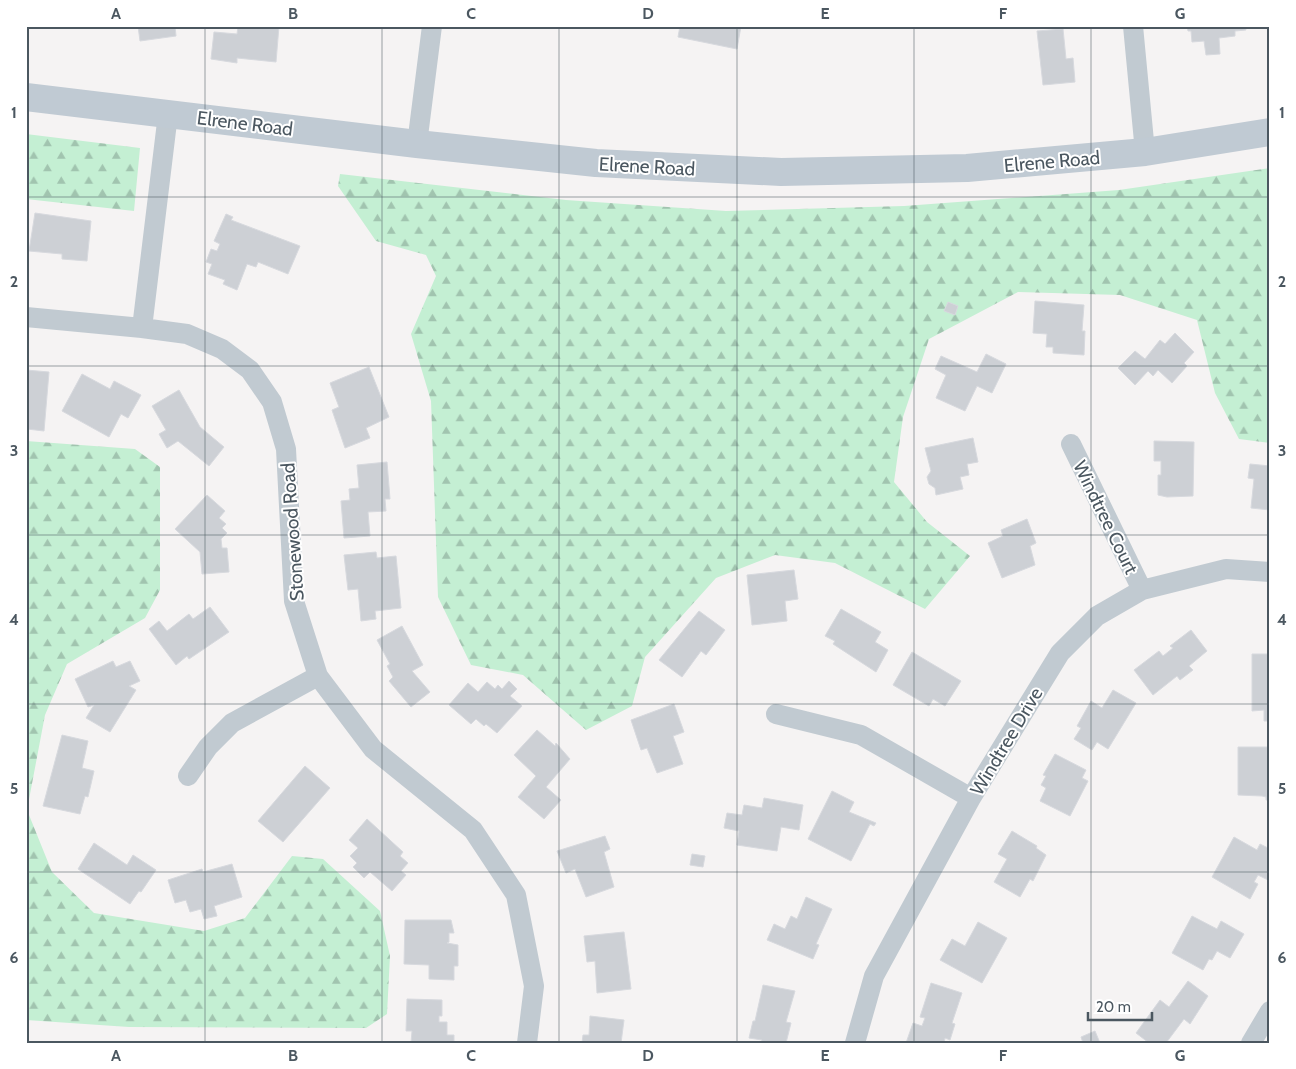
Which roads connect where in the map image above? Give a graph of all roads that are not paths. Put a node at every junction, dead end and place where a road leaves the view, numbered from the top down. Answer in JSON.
{"nodes":[{"id":1,"x":432,"y":26,"type":"edge"},
{"id":2,"x":1133,"y":26,"type":"edge"},
{"id":3,"x":26,"y":97,"type":"edge"},
{"id":4,"x":168,"y":114,"type":"junction"},
{"id":5,"x":1270,"y":132,"type":"edge"},
{"id":6,"x":417,"y":144,"type":"junction"},
{"id":7,"x":1145,"y":152,"type":"junction"},
{"id":8,"x":26,"y":317,"type":"edge"},
{"id":9,"x":142,"y":328,"type":"junction"},
{"id":10,"x":1071,"y":444,"type":"dead end"},
{"id":11,"x":1270,"y":572,"type":"edge"},
{"id":12,"x":1142,"y":590,"type":"junction"},
{"id":13,"x":318,"y":676,"type":"junction"},
{"id":14,"x":776,"y":714,"type":"dead end"},
{"id":15,"x":188,"y":776,"type":"dead end"},
{"id":16,"x":971,"y":798,"type":"junction"},
{"id":17,"x":1270,"y":1011,"type":"edge"},
{"id":18,"x":527,"y":1043,"type":"edge"},
{"id":19,"x":855,"y":1043,"type":"edge"},
{"id":20,"x":1251,"y":1043,"type":"edge"}],
"edges":[{"from":1,"to":6,"type":"street"},
{"from":2,"to":7,"type":"street"},
{"from":3,"to":4,"type":"street","name":"Elrene Road"},
{"from":4,"to":6,"type":"street","name":"Elrene Road"},
{"from":4,"to":9,"type":"street"},
{"from":5,"to":7,"type":"street","name":"Elrene Road"},
{"from":6,"to":7,"type":"street","name":"Elrene Road"},
{"from":8,"to":9,"type":"street","name":"Stonewood Road"},
{"from":9,"to":13,"type":"street","name":"Stonewood Road"},
{"from":10,"to":12,"type":"street","name":"Windtree Court"},
{"from":11,"to":12,"type":"street","name":"Windtree Drive"},
{"from":12,"to":16,"type":"street","name":"Windtree Drive"},
{"from":13,"to":15,"type":"street"},
{"from":13,"to":18,"type":"street","name":"Stonewood Road"},
{"from":14,"to":16,"type":"street"},
{"from":16,"to":19,"type":"street","name":"Windtree Drive"},
{"from":17,"to":20,"type":"street"}]}
